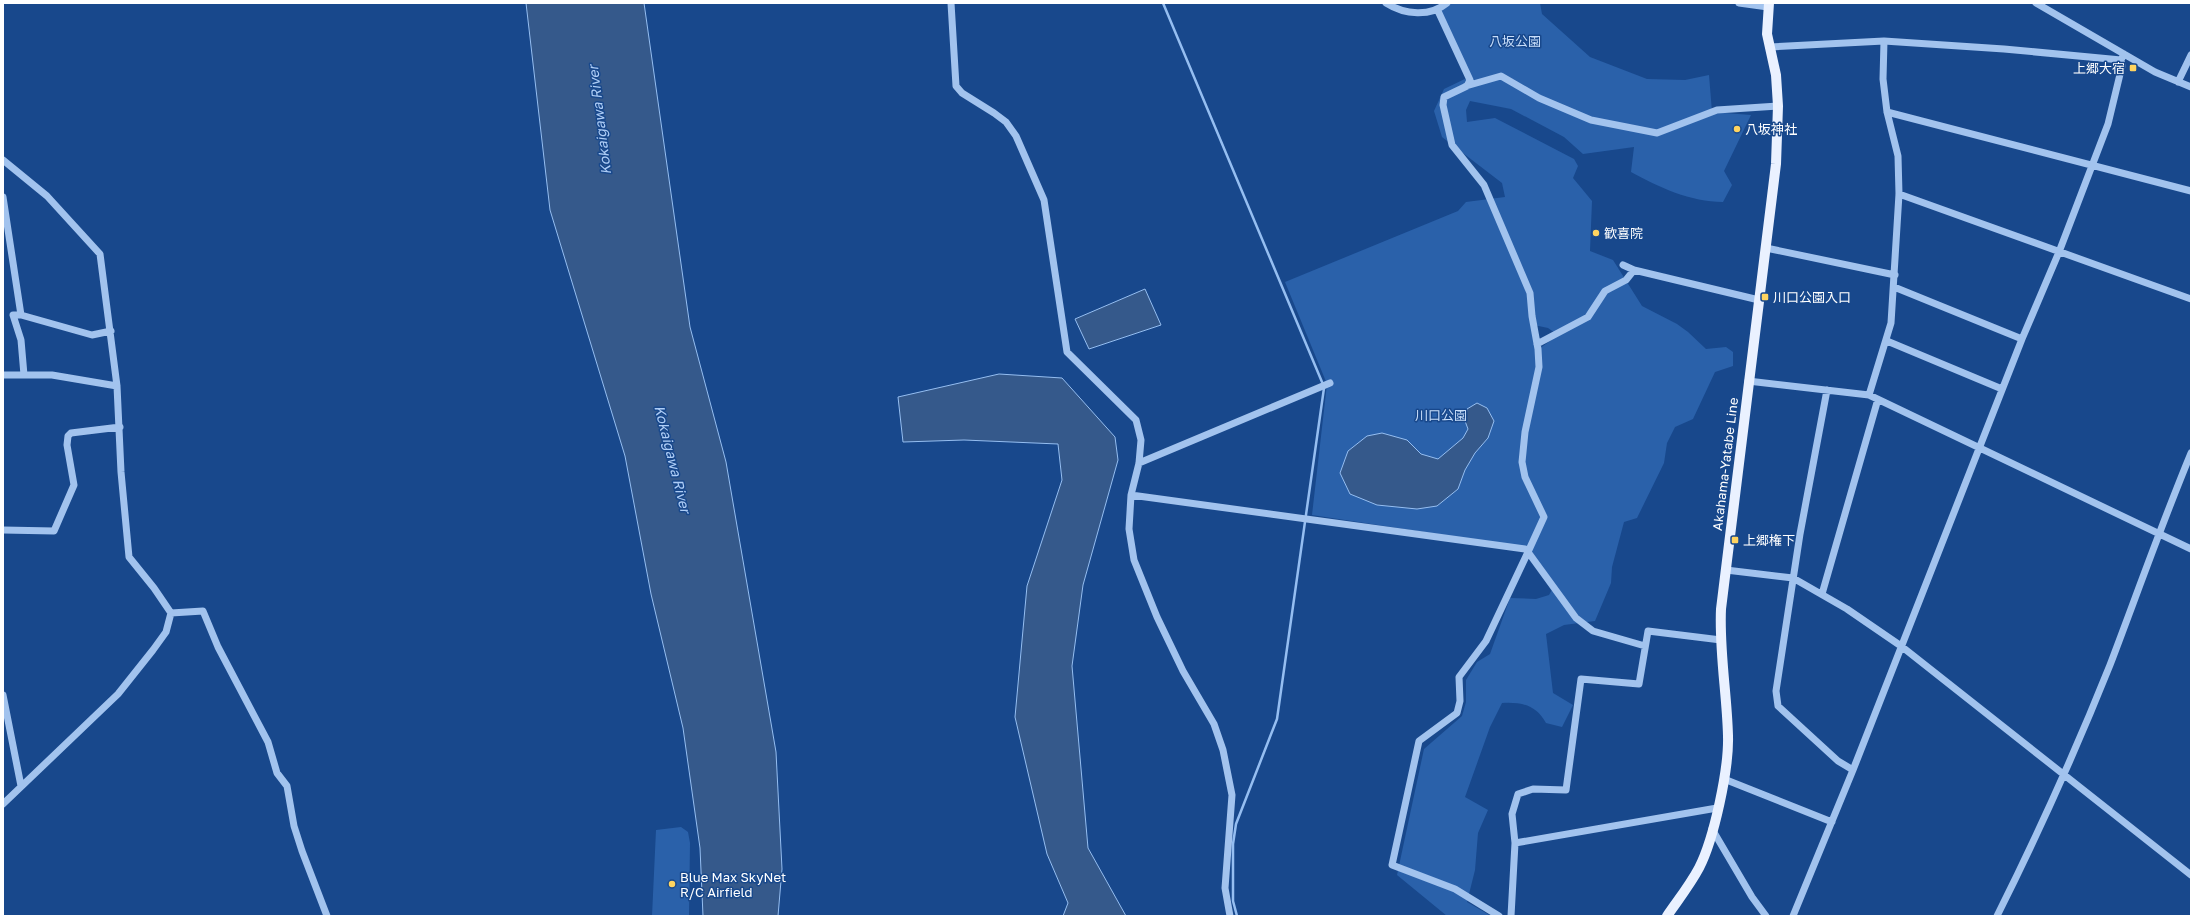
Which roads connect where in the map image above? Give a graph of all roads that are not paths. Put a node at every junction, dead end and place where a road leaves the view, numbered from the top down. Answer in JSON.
{"nodes":[{"id":1,"x":951,"y":3,"type":"edge"},
{"id":2,"x":1386,"y":3,"type":"edge"},
{"id":3,"x":1447,"y":3,"type":"edge"},
{"id":4,"x":1739,"y":3,"type":"edge"},
{"id":5,"x":2036,"y":3,"type":"edge"},
{"id":6,"x":1768,"y":5,"type":"edge"},
{"id":7,"x":1438,"y":10,"type":"junction"},
{"id":8,"x":1884,"y":41,"type":"junction"},
{"id":9,"x":1770,"y":47,"type":"junction"},
{"id":10,"x":2191,"y":55,"type":"edge"},
{"id":11,"x":2122,"y":57,"type":"junction"},
{"id":12,"x":2178,"y":82,"type":"junction"},
{"id":13,"x":1466,"y":86,"type":"junction"},
{"id":14,"x":2191,"y":87,"type":"edge"},
{"id":15,"x":1778,"y":106,"type":"junction"},
{"id":16,"x":1886,"y":112,"type":"junction"},
{"id":17,"x":3,"y":160,"type":"edge"},
{"id":18,"x":2092,"y":166,"type":"junction"},
{"id":19,"x":2191,"y":191,"type":"edge"},
{"id":20,"x":1899,"y":194,"type":"junction"},
{"id":21,"x":3,"y":197,"type":"edge"},
{"id":22,"x":1766,"y":248,"type":"junction"},
{"id":23,"x":2059,"y":252,"type":"junction"},
{"id":24,"x":1623,"y":265,"type":"dead end"},
{"id":25,"x":1634,"y":270,"type":"junction"},
{"id":26,"x":1895,"y":275,"type":"junction"},
{"id":27,"x":1894,"y":287,"type":"junction"},
{"id":28,"x":1759,"y":300,"type":"junction"},
{"id":29,"x":2191,"y":300,"type":"edge"},
{"id":30,"x":21,"y":315,"type":"junction"},
{"id":31,"x":111,"y":331,"type":"junction"},
{"id":32,"x":2022,"y":339,"type":"junction"},
{"id":33,"x":1887,"y":341,"type":"junction"},
{"id":34,"x":1537,"y":344,"type":"junction"},
{"id":35,"x":3,"y":375,"type":"edge"},
{"id":36,"x":24,"y":375,"type":"junction"},
{"id":37,"x":1748,"y":381,"type":"junction"},
{"id":38,"x":1330,"y":383,"type":"dead end"},
{"id":39,"x":117,"y":386,"type":"junction"},
{"id":40,"x":2002,"y":389,"type":"junction"},
{"id":41,"x":1827,"y":390,"type":"junction"},
{"id":42,"x":1869,"y":395,"type":"junction"},
{"id":43,"x":1878,"y":399,"type":"junction"},
{"id":44,"x":120,"y":427,"type":"junction"},
{"id":45,"x":1979,"y":447,"type":"junction"},
{"id":46,"x":2191,"y":453,"type":"edge"},
{"id":47,"x":1139,"y":463,"type":"junction"},
{"id":48,"x":1130,"y":495,"type":"junction"},
{"id":49,"x":3,"y":530,"type":"edge"},
{"id":50,"x":2158,"y":534,"type":"junction"},
{"id":51,"x":2191,"y":549,"type":"edge"},
{"id":52,"x":1528,"y":552,"type":"junction"},
{"id":53,"x":1726,"y":570,"type":"junction"},
{"id":54,"x":1793,"y":578,"type":"junction"},
{"id":55,"x":1822,"y":594,"type":"junction"},
{"id":56,"x":171,"y":613,"type":"junction"},
{"id":57,"x":1721,"y":640,"type":"junction"},
{"id":58,"x":1645,"y":646,"type":"junction"},
{"id":59,"x":1901,"y":646,"type":"junction"},
{"id":60,"x":3,"y":695,"type":"edge"},
{"id":61,"x":1853,"y":770,"type":"junction"},
{"id":62,"x":2064,"y":775,"type":"junction"},
{"id":63,"x":1724,"y":779,"type":"junction"},
{"id":64,"x":21,"y":786,"type":"junction"},
{"id":65,"x":3,"y":804,"type":"edge"},
{"id":66,"x":1717,"y":808,"type":"junction"},
{"id":67,"x":1832,"y":822,"type":"junction"},
{"id":68,"x":1712,"y":829,"type":"junction"},
{"id":69,"x":1515,"y":843,"type":"junction"},
{"id":70,"x":2191,"y":875,"type":"edge"},
{"id":71,"x":327,"y":916,"type":"edge"},
{"id":72,"x":1230,"y":916,"type":"edge"},
{"id":73,"x":1499,"y":916,"type":"edge"},
{"id":74,"x":1511,"y":916,"type":"edge"},
{"id":75,"x":1667,"y":916,"type":"edge"},
{"id":76,"x":1766,"y":916,"type":"edge"},
{"id":77,"x":1793,"y":916,"type":"edge"},
{"id":78,"x":1997,"y":916,"type":"edge"}],
"edges":[{"from":1,"to":47,"type":"street"},
{"from":2,"to":7,"type":"street"},
{"from":3,"to":7,"type":"street"},
{"from":4,"to":6,"type":"street"},
{"from":5,"to":11,"type":"street"},
{"from":6,"to":9,"type":"main road","name":"Akahama-Yatabe Line"},
{"from":7,"to":13,"type":"street"},
{"from":8,"to":9,"type":"street"},
{"from":8,"to":11,"type":"street"},
{"from":8,"to":16,"type":"street"},
{"from":9,"to":15,"type":"main road","name":"Akahama-Yatabe Line"},
{"from":10,"to":12,"type":"street"},
{"from":11,"to":12,"type":"street"},
{"from":11,"to":18,"type":"street"},
{"from":12,"to":14,"type":"street"},
{"from":13,"to":15,"type":"street"},
{"from":13,"to":34,"type":"street"},
{"from":15,"to":22,"type":"main road","name":"Akahama-Yatabe Line"},
{"from":16,"to":18,"type":"street"},
{"from":16,"to":20,"type":"street"},
{"from":17,"to":31,"type":"street"},
{"from":18,"to":19,"type":"street"},
{"from":18,"to":23,"type":"street"},
{"from":20,"to":23,"type":"street"},
{"from":20,"to":26,"type":"street"},
{"from":21,"to":30,"type":"street"},
{"from":22,"to":26,"type":"street"},
{"from":22,"to":28,"type":"main road","name":"Akahama-Yatabe Line"},
{"from":23,"to":29,"type":"street"},
{"from":23,"to":32,"type":"street"},
{"from":24,"to":25,"type":"street"},
{"from":25,"to":28,"type":"street"},
{"from":25,"to":34,"type":"street"},
{"from":26,"to":27,"type":"street"},
{"from":27,"to":32,"type":"street"},
{"from":27,"to":33,"type":"street"},
{"from":28,"to":37,"type":"main road","name":"Akahama-Yatabe Line"},
{"from":30,"to":31,"type":"street"},
{"from":30,"to":36,"type":"street"},
{"from":31,"to":39,"type":"street"},
{"from":32,"to":40,"type":"street"},
{"from":33,"to":40,"type":"street"},
{"from":33,"to":42,"type":"street"},
{"from":34,"to":52,"type":"street"},
{"from":35,"to":36,"type":"street"},
{"from":36,"to":39,"type":"street"},
{"from":37,"to":41,"type":"street"},
{"from":37,"to":53,"type":"main road","name":"Akahama-Yatabe Line"},
{"from":38,"to":47,"type":"street"},
{"from":39,"to":44,"type":"street"},
{"from":40,"to":45,"type":"street"},
{"from":41,"to":42,"type":"street"},
{"from":41,"to":54,"type":"street"},
{"from":42,"to":43,"type":"street"},
{"from":43,"to":45,"type":"street"},
{"from":43,"to":55,"type":"street"},
{"from":44,"to":49,"type":"street"},
{"from":44,"to":56,"type":"street"},
{"from":45,"to":50,"type":"street"},
{"from":45,"to":59,"type":"street"},
{"from":46,"to":50,"type":"street"},
{"from":47,"to":48,"type":"street"},
{"from":48,"to":52,"type":"street"},
{"from":48,"to":72,"type":"street"},
{"from":50,"to":51,"type":"street"},
{"from":50,"to":62,"type":"street"},
{"from":52,"to":58,"type":"street"},
{"from":52,"to":73,"type":"street"},
{"from":53,"to":54,"type":"street"},
{"from":53,"to":57,"type":"main road","name":"Akahama-Yatabe Line"},
{"from":54,"to":55,"type":"street"},
{"from":54,"to":61,"type":"street"},
{"from":55,"to":59,"type":"street"},
{"from":56,"to":64,"type":"street"},
{"from":56,"to":71,"type":"street"},
{"from":57,"to":58,"type":"street"},
{"from":57,"to":63,"type":"main road","name":"Akahama-Yatabe Line"},
{"from":58,"to":69,"type":"street"},
{"from":59,"to":61,"type":"street"},
{"from":59,"to":62,"type":"street"},
{"from":60,"to":64,"type":"street"},
{"from":61,"to":67,"type":"street"},
{"from":62,"to":70,"type":"street"},
{"from":62,"to":78,"type":"street"},
{"from":63,"to":66,"type":"main road","name":"Akahama-Yatabe Line"},
{"from":63,"to":67,"type":"street"},
{"from":64,"to":65,"type":"street"},
{"from":66,"to":68,"type":"main road","name":"Akahama-Yatabe Line"},
{"from":66,"to":69,"type":"street"},
{"from":67,"to":77,"type":"street"},
{"from":68,"to":75,"type":"main road","name":"Akahama-Yatabe Line"},
{"from":68,"to":76,"type":"street"},
{"from":69,"to":74,"type":"street"}]}
